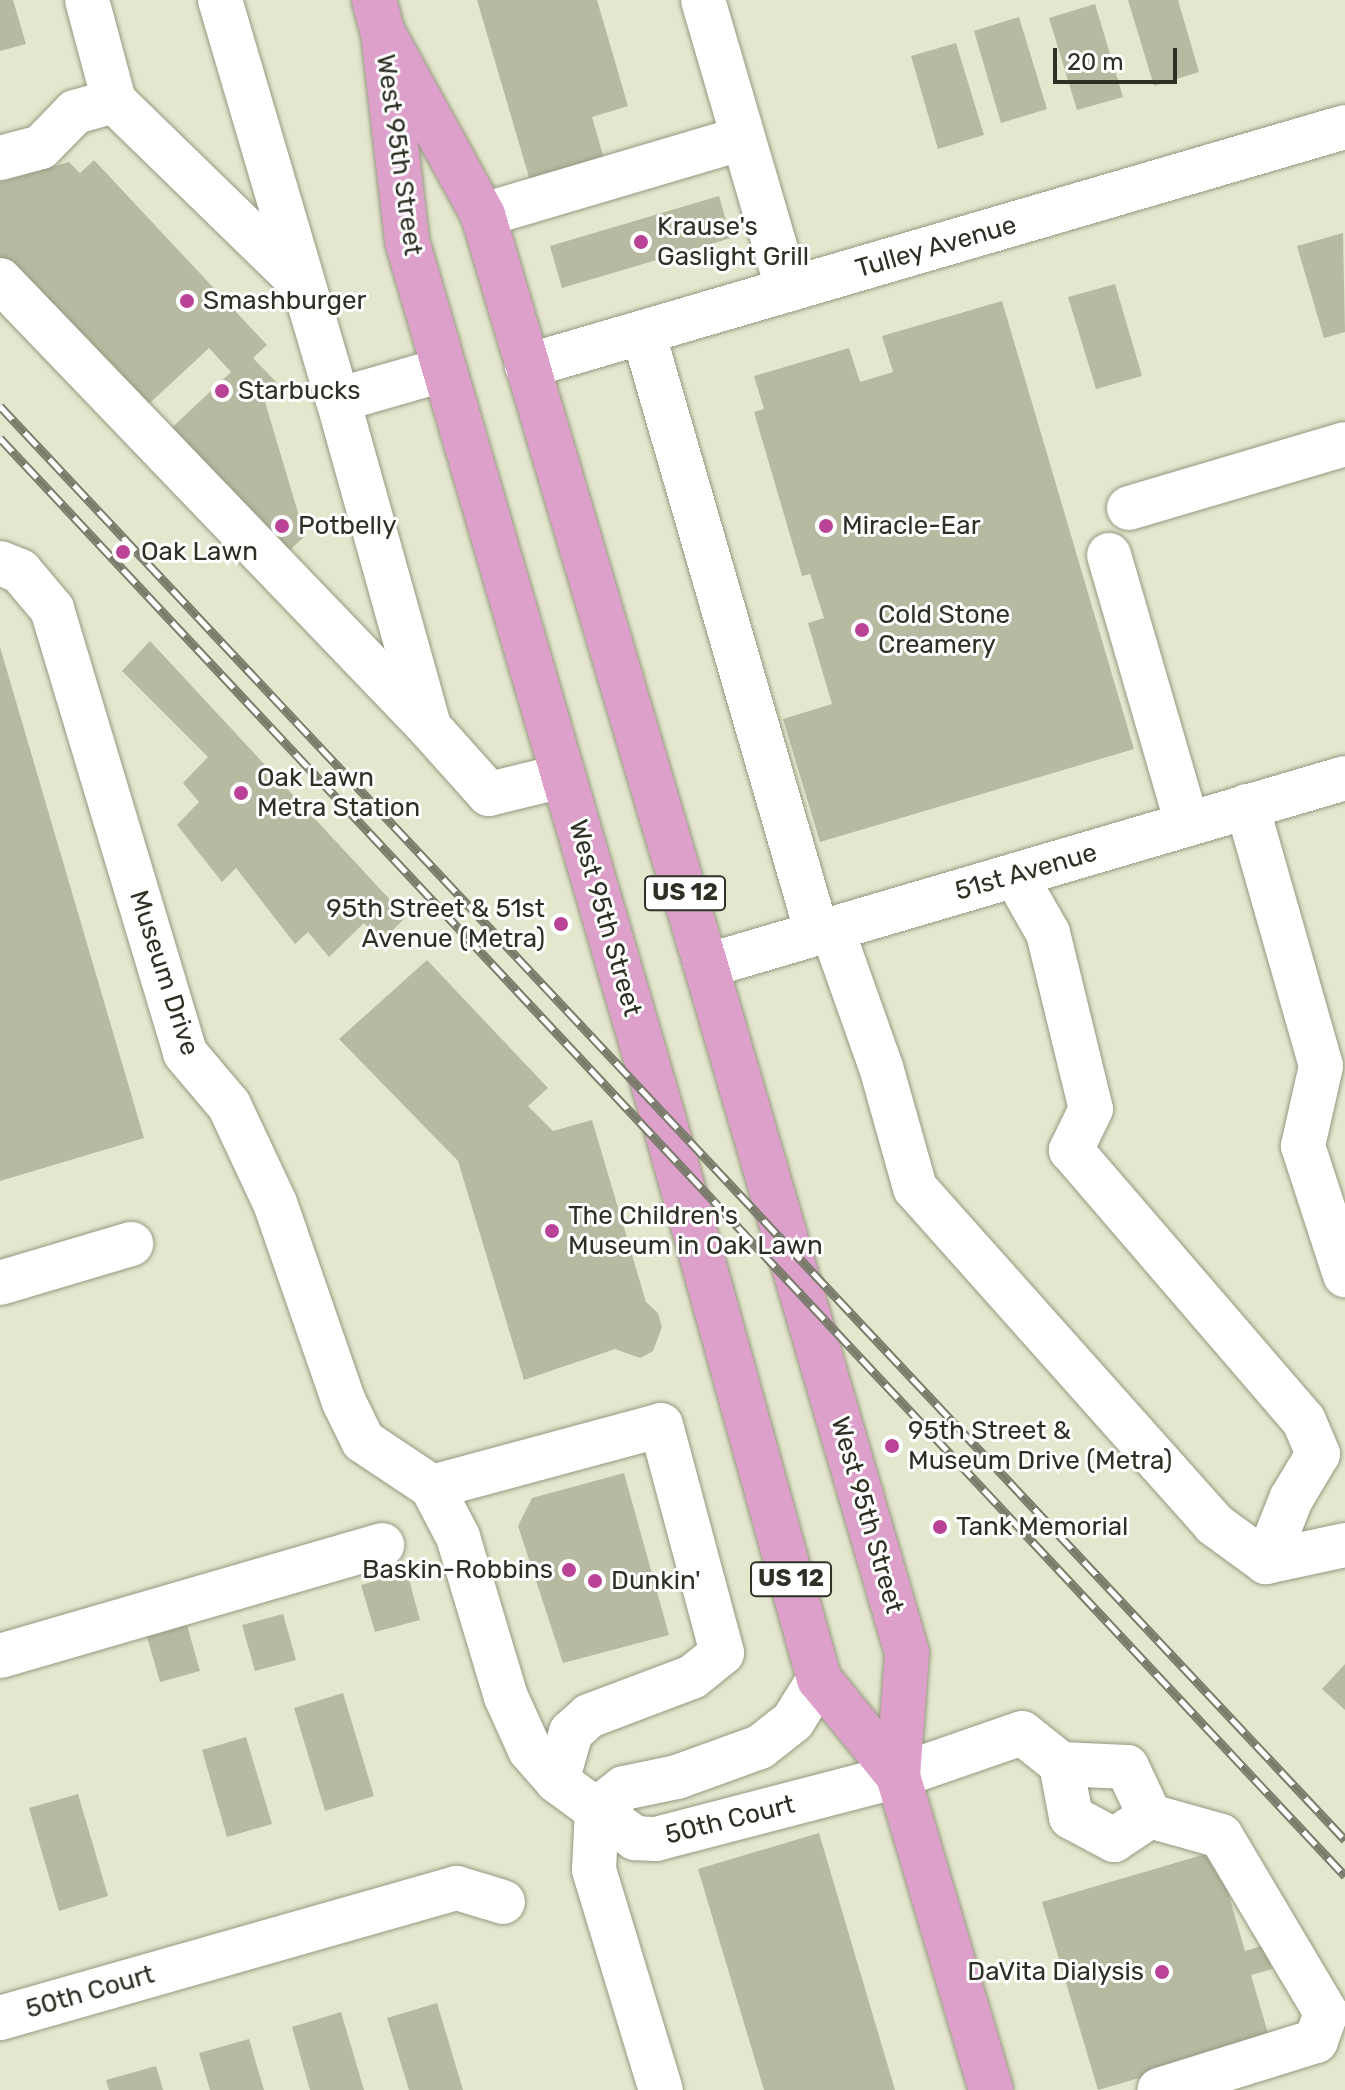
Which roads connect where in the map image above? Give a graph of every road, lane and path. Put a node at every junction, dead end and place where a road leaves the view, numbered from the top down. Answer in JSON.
{"nodes":[{"id":1,"x":87,"y":0,"type":"edge"},
{"id":2,"x":220,"y":0,"type":"edge"},
{"id":3,"x":703,"y":0,"type":"edge"},
{"id":4,"x":378,"y":16,"type":"edge"},
{"id":5,"x":114,"y":101,"type":"junction"},
{"id":6,"x":1345,"y":127,"type":"edge"},
{"id":7,"x":743,"y":138,"type":"junction"},
{"id":8,"x":0,"y":158,"type":"edge"},
{"id":9,"x":483,"y":215,"type":"junction"},
{"id":10,"x":0,"y":280,"type":"edge"},
{"id":11,"x":304,"y":286,"type":"junction"},
{"id":12,"x":788,"y":290,"type":"junction"},
{"id":13,"x":643,"y":332,"type":"junction"},
{"id":14,"x":527,"y":366,"type":"junction"},
{"id":15,"x":442,"y":370,"type":"junction"},
{"id":16,"x":338,"y":400,"type":"junction"},
{"id":17,"x":1345,"y":444,"type":"edge"},
{"id":18,"x":1129,"y":508,"type":"dead end"},
{"id":19,"x":1109,"y":555,"type":"dead end"},
{"id":20,"x":0,"y":563,"type":"edge"},
{"id":21,"x":429,"y":727,"type":"junction"},
{"id":22,"x":563,"y":776,"type":"junction"},
{"id":23,"x":1345,"y":778,"type":"edge"},
{"id":24,"x":1247,"y":806,"type":"junction"},
{"id":25,"x":1187,"y":824,"type":"junction"},
{"id":26,"x":1015,"y":875,"type":"junction"},
{"id":27,"x":825,"y":931,"type":"junction"},
{"id":28,"x":706,"y":966,"type":"junction"},
{"id":29,"x":131,"y":1244,"type":"dead end"},
{"id":30,"x":1345,"y":1275,"type":"edge"},
{"id":31,"x":0,"y":1283,"type":"edge"},
{"id":32,"x":432,"y":1487,"type":"junction"},
{"id":33,"x":382,"y":1545,"type":"dead end"},
{"id":34,"x":1345,"y":1545,"type":"edge"},
{"id":35,"x":1266,"y":1562,"type":"junction"},
{"id":36,"x":0,"y":1656,"type":"edge"},
{"id":37,"x":819,"y":1679,"type":"junction"},
{"id":38,"x":1061,"y":1764,"type":"junction"},
{"id":39,"x":898,"y":1776,"type":"junction"},
{"id":40,"x":557,"y":1781,"type":"junction"},
{"id":41,"x":597,"y":1809,"type":"junction"},
{"id":42,"x":1150,"y":1816,"type":"junction"},
{"id":43,"x":503,"y":1902,"type":"dead end"},
{"id":44,"x":1336,"y":2017,"type":"edge"},
{"id":45,"x":0,"y":2018,"type":"edge"},
{"id":46,"x":661,"y":2090,"type":"edge"},
{"id":47,"x":991,"y":2090,"type":"edge"},
{"id":48,"x":1159,"y":2090,"type":"edge"}],
"edges":[{"from":1,"to":5,"type":"street"},
{"from":2,"to":11,"type":"street"},
{"from":3,"to":7,"type":"street"},
{"from":4,"to":9,"type":"main road","name":"West 95th Street","number":"US 12"},
{"from":4,"to":15,"type":"main road","name":"West 95th Street","number":"US 12"},
{"from":5,"to":8,"type":"street"},
{"from":5,"to":11,"type":"street"},
{"from":6,"to":12,"type":"street","name":"Tulley Avenue"},
{"from":7,"to":9,"type":"street"},
{"from":7,"to":12,"type":"street"},
{"from":9,"to":14,"type":"main road","name":"West 95th Street","number":"US 12"},
{"from":10,"to":21,"type":"street"},
{"from":11,"to":16,"type":"street"},
{"from":12,"to":13,"type":"street","name":"Tulley Avenue"},
{"from":13,"to":14,"type":"street","name":"Tulley Avenue"},
{"from":13,"to":27,"type":"street"},
{"from":14,"to":28,"type":"main road","name":"West 95th Street","number":"US 12"},
{"from":15,"to":16,"type":"street"},
{"from":15,"to":22,"type":"main road","name":"West 95th Street","number":"US 12"},
{"from":16,"to":21,"type":"street"},
{"from":17,"to":18,"type":"street"},
{"from":19,"to":25,"type":"street"},
{"from":20,"to":32,"type":"street","name":"Museum Drive"},
{"from":21,"to":22,"type":"street"},
{"from":22,"to":37,"type":"main road","name":"West 95th Street","number":"US 12"},
{"from":23,"to":24,"type":"street","name":"51st Avenue"},
{"from":24,"to":25,"type":"street","name":"51st Avenue"},
{"from":24,"to":30,"type":"street"},
{"from":25,"to":26,"type":"street","name":"51st Avenue"},
{"from":26,"to":27,"type":"street","name":"51st Avenue"},
{"from":26,"to":35,"type":"street"},
{"from":27,"to":28,"type":"street","name":"51st Avenue"},
{"from":27,"to":35,"type":"street"},
{"from":28,"to":39,"type":"main road","name":"West 95th Street","number":"US 12"},
{"from":29,"to":31,"type":"street"},
{"from":32,"to":40,"type":"street"},
{"from":32,"to":40,"type":"street"},
{"from":33,"to":36,"type":"street"},
{"from":34,"to":35,"type":"street"},
{"from":37,"to":39,"type":"main road","name":"West 95th Street","number":"US 12"},
{"from":37,"to":41,"type":"street","name":"50th Court"},
{"from":38,"to":39,"type":"street","name":"50th Court"},
{"from":38,"to":42,"type":"street"},
{"from":38,"to":42,"type":"street"},
{"from":39,"to":41,"type":"street","name":"50th Court"},
{"from":39,"to":47,"type":"main road","name":"West 95th Street","number":"US 12"},
{"from":40,"to":41,"type":"street"},
{"from":41,"to":46,"type":"street"},
{"from":42,"to":44,"type":"street"},
{"from":43,"to":45,"type":"street","name":"50th Court"},
{"from":44,"to":48,"type":"street"}]}
